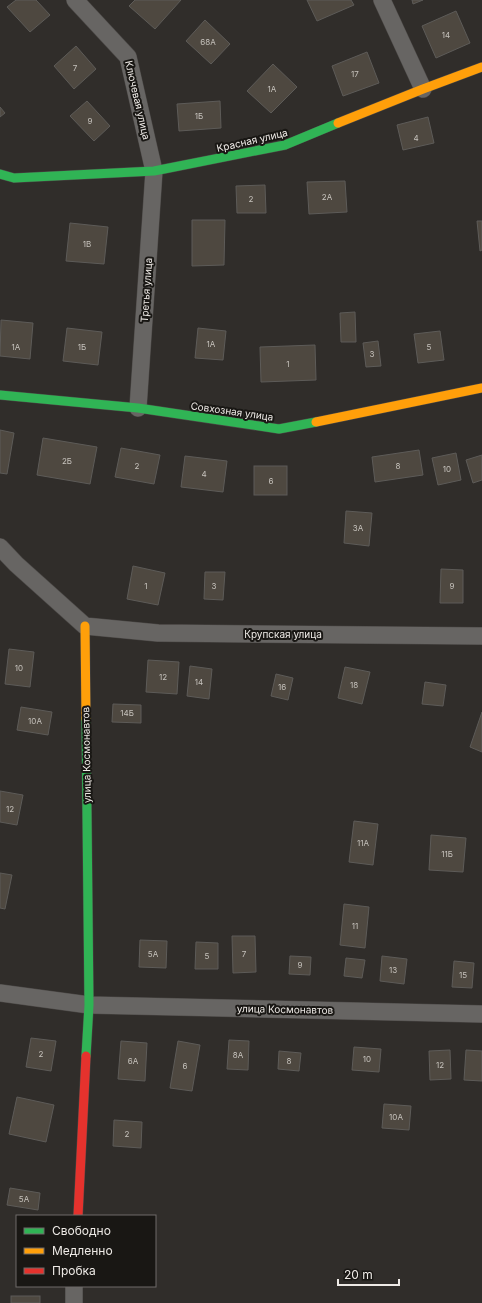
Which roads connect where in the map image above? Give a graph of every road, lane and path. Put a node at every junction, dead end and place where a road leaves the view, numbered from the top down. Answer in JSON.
{"nodes":[{"id":1,"x":75,"y":0,"type":"edge"},
{"id":2,"x":382,"y":0,"type":"edge"},
{"id":3,"x":482,"y":67,"type":"edge"},
{"id":4,"x":422,"y":89,"type":"junction"},
{"id":5,"x":154,"y":171,"type":"junction"},
{"id":6,"x":0,"y":174,"type":"edge"},
{"id":7,"x":482,"y":388,"type":"edge"},
{"id":8,"x":0,"y":395,"type":"edge"},
{"id":9,"x":138,"y":408,"type":"junction"},
{"id":10,"x":0,"y":547,"type":"edge"},
{"id":11,"x":85,"y":626,"type":"junction"},
{"id":12,"x":482,"y":636,"type":"edge"},
{"id":13,"x":0,"y":993,"type":"edge"},
{"id":14,"x":89,"y":1005,"type":"junction"},
{"id":15,"x":482,"y":1014,"type":"edge"},
{"id":16,"x":78,"y":1215,"type":"edge"},
{"id":17,"x":74,"y":1287,"type":"edge"},
{"id":18,"x":74,"y":1303,"type":"edge"}],
"edges":[{"from":1,"to":5,"type":"street","name":"Ключевая улица"},
{"from":2,"to":4,"type":"street"},
{"from":3,"to":4,"type":"street","name":"Красная улица"},
{"from":4,"to":5,"type":"street","name":"Красная улица"},
{"from":5,"to":6,"type":"street","name":"Красная улица"},
{"from":5,"to":9,"type":"street","name":"Третья улица"},
{"from":7,"to":9,"type":"street","name":"Совхозная улица"},
{"from":8,"to":9,"type":"street","name":"Совхозная улица"},
{"from":10,"to":11,"type":"street"},
{"from":11,"to":12,"type":"street","name":"Крупская улица"},
{"from":11,"to":14,"type":"street","name":"улица Космонавтов"},
{"from":13,"to":14,"type":"street","name":"улица Космонавтов"},
{"from":14,"to":15,"type":"street","name":"улица Космонавтов"},
{"from":14,"to":16,"type":"street","name":"улица Космонавтов"},
{"from":17,"to":18,"type":"street"}]}
